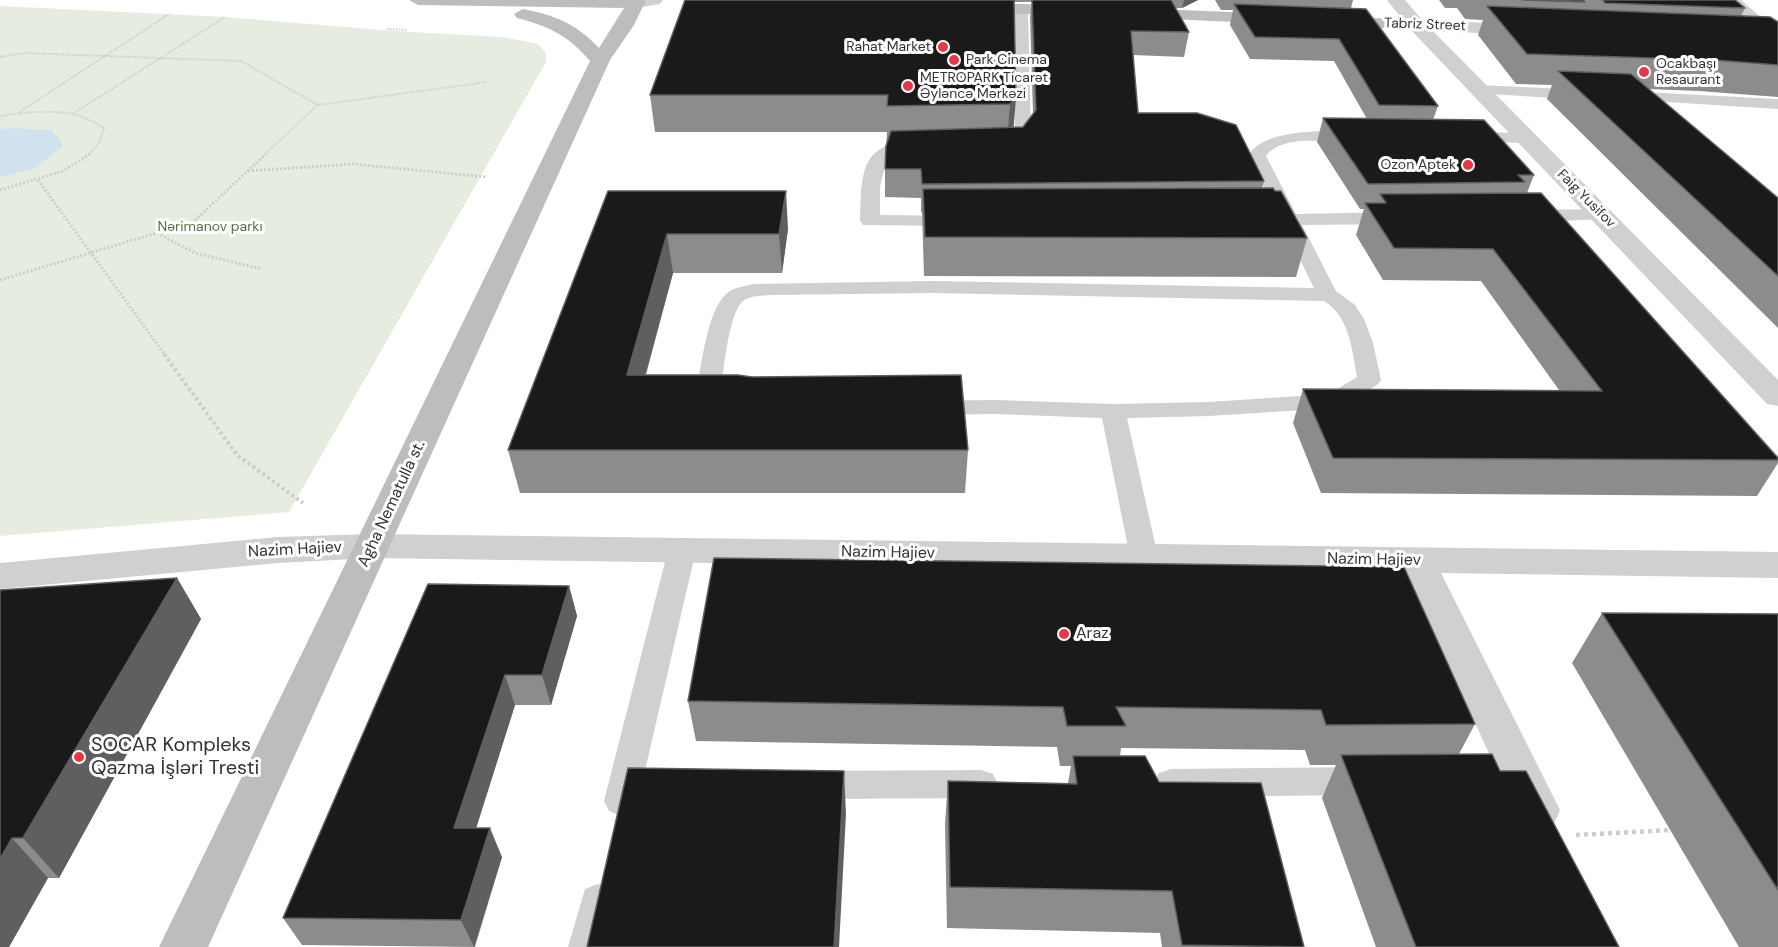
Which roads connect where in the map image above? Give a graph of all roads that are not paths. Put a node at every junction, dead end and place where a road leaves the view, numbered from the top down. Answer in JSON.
{"nodes":[{"id":1,"x":418,"y":0,"type":"edge"},
{"id":2,"x":654,"y":0,"type":"edge"},
{"id":3,"x":1396,"y":0,"type":"edge"},
{"id":4,"x":1730,"y":0,"type":"edge"},
{"id":5,"x":449,"y":1,"type":"edge"},
{"id":6,"x":636,"y":2,"type":"edge"},
{"id":7,"x":950,"y":6,"type":"edge"},
{"id":8,"x":1021,"y":9,"type":"junction"},
{"id":9,"x":1093,"y":11,"type":"edge"},
{"id":10,"x":1117,"y":12,"type":"edge"},
{"id":11,"x":599,"y":13,"type":"edge"},
{"id":12,"x":1416,"y":25,"type":"junction"},
{"id":13,"x":1545,"y":29,"type":"edge"},
{"id":14,"x":1739,"y":36,"type":"edge"},
{"id":15,"x":1776,"y":38,"type":"edge"},
{"id":16,"x":600,"y":60,"type":"junction"},
{"id":17,"x":1480,"y":90,"type":"junction"},
{"id":18,"x":1644,"y":97,"type":"junction"},
{"id":19,"x":1778,"y":104,"type":"edge"},
{"id":20,"x":1662,"y":112,"type":"edge"},
{"id":21,"x":1366,"y":136,"type":"edge"},
{"id":22,"x":1446,"y":137,"type":"edge"},
{"id":23,"x":1525,"y":138,"type":"junction"},
{"id":24,"x":942,"y":149,"type":"edge"},
{"id":25,"x":986,"y":149,"type":"edge"},
{"id":26,"x":1602,"y":215,"type":"junction"},
{"id":27,"x":1509,"y":216,"type":"edge"},
{"id":28,"x":1416,"y":218,"type":"edge"},
{"id":29,"x":1288,"y":219,"type":"junction"},
{"id":30,"x":1241,"y":220,"type":"edge"},
{"id":31,"x":980,"y":222,"type":"edge"},
{"id":32,"x":1328,"y":295,"type":"junction"},
{"id":33,"x":1778,"y":397,"type":"edge"},
{"id":34,"x":1113,"y":411,"type":"junction"},
{"id":35,"x":372,"y":546,"type":"junction"},
{"id":36,"x":682,"y":550,"type":"junction"},
{"id":37,"x":1144,"y":557,"type":"junction"},
{"id":38,"x":1418,"y":561,"type":"junction"},
{"id":39,"x":1778,"y":565,"type":"edge"},
{"id":40,"x":0,"y":576,"type":"edge"},
{"id":41,"x":1392,"y":781,"type":"edge"},
{"id":42,"x":1140,"y":783,"type":"edge"},
{"id":43,"x":1008,"y":784,"type":"edge"},
{"id":44,"x":781,"y":785,"type":"edge"},
{"id":45,"x":625,"y":786,"type":"junction"},
{"id":46,"x":661,"y":786,"type":"edge"},
{"id":47,"x":614,"y":832,"type":"edge"},
{"id":48,"x":1553,"y":841,"type":"edge"},
{"id":49,"x":606,"y":867,"type":"edge"},
{"id":50,"x":183,"y":947,"type":"edge"},
{"id":51,"x":587,"y":947,"type":"edge"}],
"edges":[{"from":1,"to":5,"type":"street"},
{"from":2,"to":6,"type":"street"},
{"from":3,"to":12,"type":"street","name":"Faig Yusifov"},
{"from":4,"to":15,"type":"street"},
{"from":5,"to":11,"type":"street"},
{"from":5,"to":16,"type":"street"},
{"from":6,"to":11,"type":"street"},
{"from":6,"to":16,"type":"street","name":"Agha Nematulla st."},
{"from":7,"to":8,"type":"street"},
{"from":8,"to":9,"type":"street"},
{"from":8,"to":25,"type":"lane"},
{"from":10,"to":12,"type":"street","name":"Tabriz Street"},
{"from":11,"to":16,"type":"street"},
{"from":12,"to":13,"type":"street","name":"Tabriz Street"},
{"from":12,"to":17,"type":"street","name":"Faig Yusifov"},
{"from":14,"to":15,"type":"street"},
{"from":16,"to":35,"type":"street","name":"Agha Nematulla st."},
{"from":17,"to":18,"type":"lane"},
{"from":17,"to":23,"type":"street","name":"Faig Yusifov"},
{"from":18,"to":19,"type":"lane"},
{"from":18,"to":20,"type":"lane"},
{"from":21,"to":29,"type":"lane"},
{"from":22,"to":23,"type":"lane"},
{"from":23,"to":26,"type":"street","name":"Faig Yusifov"},
{"from":24,"to":31,"type":"lane"},
{"from":26,"to":27,"type":"lane"},
{"from":26,"to":33,"type":"street","name":"Faig Yusifov"},
{"from":28,"to":29,"type":"lane"},
{"from":29,"to":30,"type":"lane"},
{"from":29,"to":32,"type":"lane"},
{"from":32,"to":34,"type":"lane"},
{"from":32,"to":34,"type":"lane"},
{"from":34,"to":37,"type":"lane"},
{"from":35,"to":36,"type":"street","name":"Nazim Hajiev"},
{"from":35,"to":40,"type":"street","name":"Nazim Hajiev"},
{"from":35,"to":50,"type":"street","name":"Agha Nematulla st."},
{"from":36,"to":37,"type":"street","name":"Nazim Hajiev"},
{"from":36,"to":45,"type":"lane"},
{"from":37,"to":38,"type":"street","name":"Nazim Hajiev"},
{"from":38,"to":39,"type":"street","name":"Nazim Hajiev"},
{"from":38,"to":48,"type":"street"},
{"from":41,"to":42,"type":"lane"},
{"from":43,"to":44,"type":"lane"},
{"from":45,"to":46,"type":"lane"},
{"from":45,"to":47,"type":"lane"},
{"from":49,"to":51,"type":"lane"}]}
